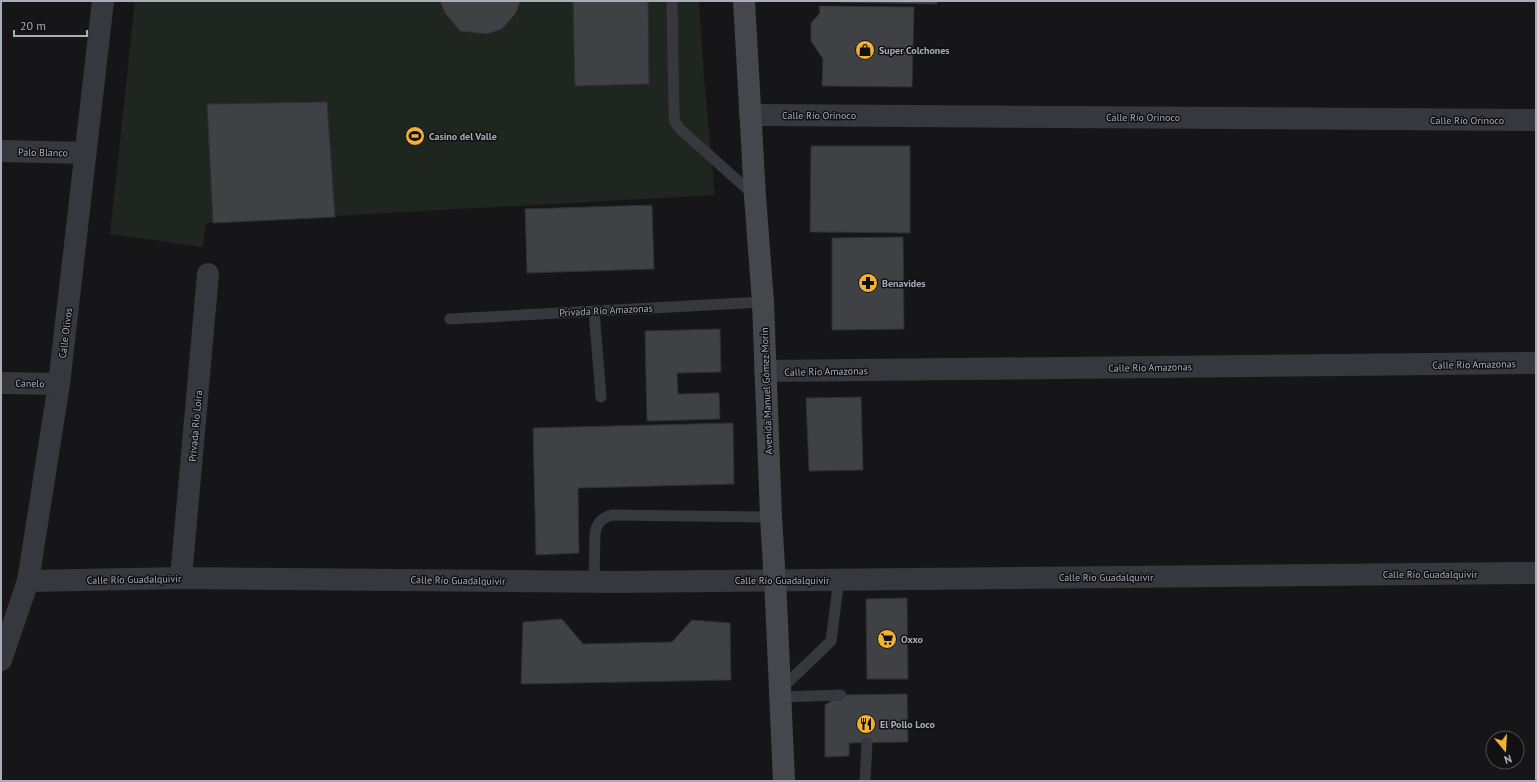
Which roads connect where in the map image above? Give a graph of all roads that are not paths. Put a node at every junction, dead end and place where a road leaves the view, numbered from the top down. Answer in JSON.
{"nodes":[{"id":1,"x":103,"y":1,"type":"edge"},
{"id":2,"x":672,"y":1,"type":"edge"},
{"id":3,"x":744,"y":1,"type":"edge"},
{"id":4,"x":750,"y":114,"type":"junction"},
{"id":5,"x":1536,"y":120,"type":"edge"},
{"id":6,"x":1,"y":151,"type":"edge"},
{"id":7,"x":86,"y":153,"type":"junction"},
{"id":8,"x":755,"y":196,"type":"junction"},
{"id":9,"x":208,"y":274,"type":"dead end"},
{"id":10,"x":763,"y":302,"type":"junction"},
{"id":11,"x":594,"y":311,"type":"junction"},
{"id":12,"x":450,"y":318,"type":"dead end"},
{"id":13,"x":1536,"y":363,"type":"edge"},
{"id":14,"x":764,"y":371,"type":"junction"},
{"id":15,"x":1,"y":383,"type":"edge"},
{"id":16,"x":59,"y":384,"type":"junction"},
{"id":17,"x":601,"y":397,"type":"dead end"},
{"id":18,"x":771,"y":517,"type":"junction"},
{"id":19,"x":1536,"y":573,"type":"edge"},
{"id":20,"x":181,"y":578,"type":"junction"},
{"id":21,"x":839,"y":579,"type":"junction"},
{"id":22,"x":775,"y":580,"type":"junction"},
{"id":23,"x":28,"y":581,"type":"junction"},
{"id":24,"x":594,"y":582,"type":"junction"},
{"id":25,"x":1,"y":660,"type":"edge"},
{"id":26,"x":780,"y":694,"type":"junction"},
{"id":27,"x":840,"y":695,"type":"dead end"},
{"id":28,"x":867,"y":743,"type":"dead end"},
{"id":29,"x":784,"y":781,"type":"edge"},
{"id":30,"x":865,"y":781,"type":"edge"}],
"edges":[{"from":1,"to":7,"type":"street","name":"Calle Olivos"},
{"from":2,"to":8,"type":"lane"},
{"from":3,"to":4,"type":"main road","name":"Avenida Manuel Gómez Morín"},
{"from":4,"to":5,"type":"street","name":"Calle Río Orinoco"},
{"from":4,"to":8,"type":"main road","name":"Avenida Manuel Gómez Morín"},
{"from":6,"to":7,"type":"street","name":"Palo Blanco"},
{"from":7,"to":16,"type":"street","name":"Calle Olivos"},
{"from":8,"to":10,"type":"main road","name":"Avenida Manuel Gómez Morín"},
{"from":9,"to":20,"type":"street","name":"Privada Río Loira"},
{"from":10,"to":11,"type":"lane","name":"Privada Río Amazonas"},
{"from":10,"to":14,"type":"main road","name":"Avenida Manuel Gómez Morín"},
{"from":11,"to":12,"type":"lane","name":"Privada Río Amazonas"},
{"from":11,"to":17,"type":"lane"},
{"from":13,"to":14,"type":"street","name":"Calle Río Amazonas"},
{"from":14,"to":18,"type":"main road","name":"Avenida Manuel Gómez Morín"},
{"from":15,"to":16,"type":"street","name":"Canelo"},
{"from":16,"to":23,"type":"street","name":"Calle Olivos"},
{"from":18,"to":22,"type":"main road","name":"Avenida Manuel Gómez Morín"},
{"from":18,"to":24,"type":"lane"},
{"from":19,"to":21,"type":"street","name":"Calle Río Guadalquivir"},
{"from":20,"to":23,"type":"street","name":"Calle Río Guadalquivir"},
{"from":20,"to":24,"type":"street","name":"Calle Río Guadalquivir"},
{"from":21,"to":22,"type":"street","name":"Calle Río Guadalquivir"},
{"from":21,"to":26,"type":"lane"},
{"from":22,"to":24,"type":"street","name":"Calle Río Guadalquivir"},
{"from":22,"to":26,"type":"main road","name":"Avenida Manuel Gómez Morín"},
{"from":23,"to":25,"type":"street","name":"Calle Olivos"},
{"from":26,"to":27,"type":"lane"},
{"from":26,"to":29,"type":"main road","name":"Avenida Manuel Gómez Morín"},
{"from":28,"to":30,"type":"lane"}]}
